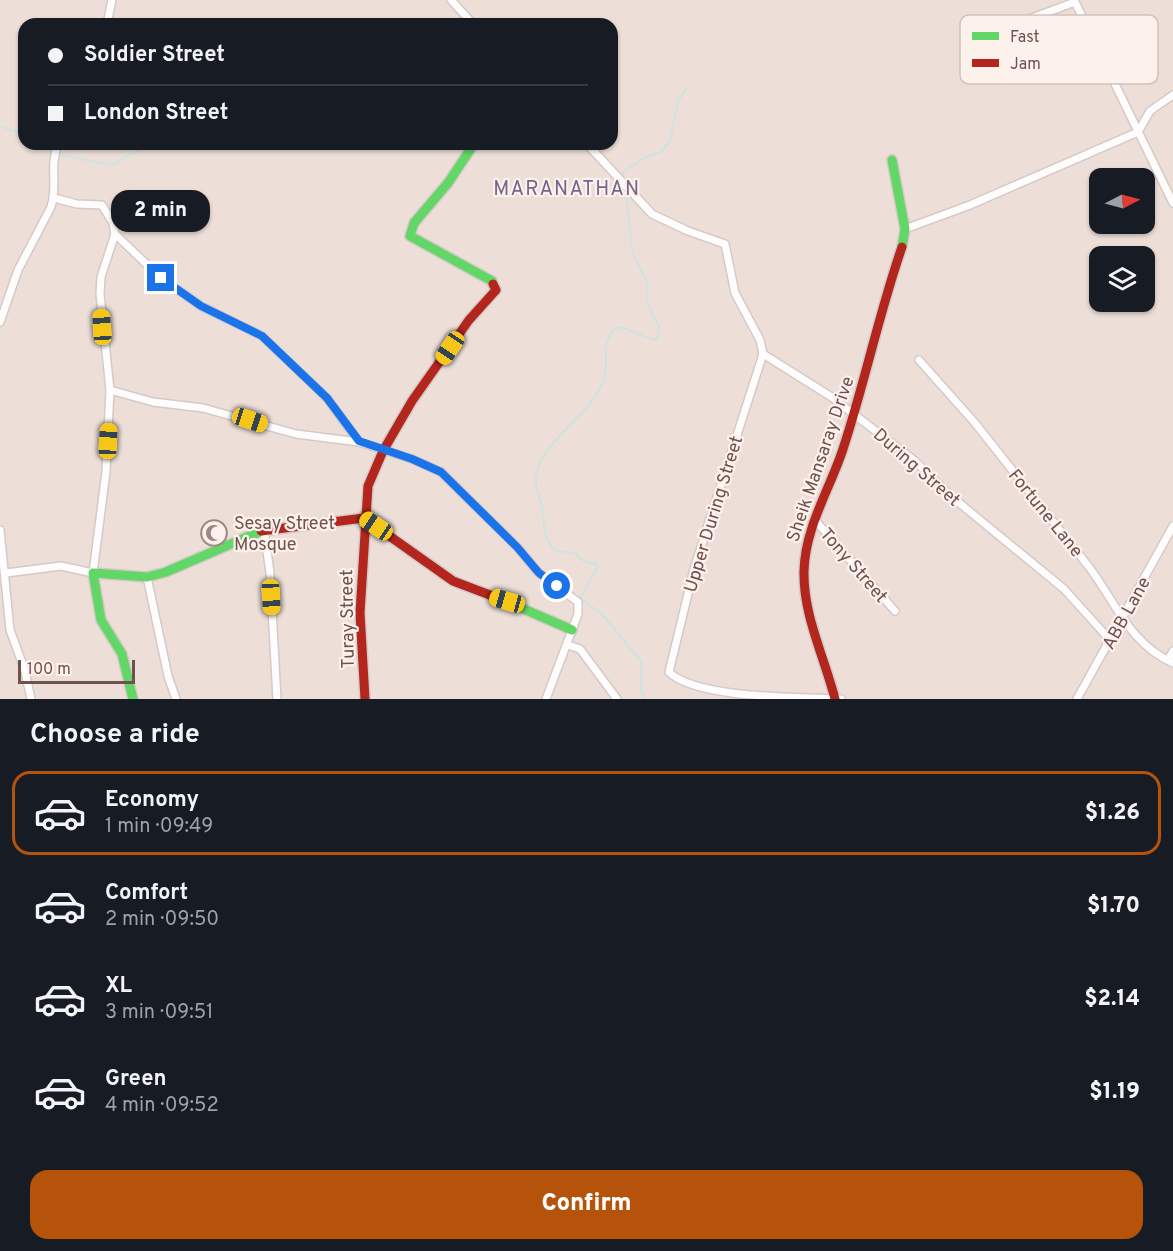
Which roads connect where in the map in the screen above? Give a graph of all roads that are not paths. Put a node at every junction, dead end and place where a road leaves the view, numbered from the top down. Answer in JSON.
{"nodes":[{"id":1,"x":112,"y":0,"type":"edge"},
{"id":2,"x":451,"y":0,"type":"edge"},
{"id":3,"x":1075,"y":1,"type":"edge"},
{"id":4,"x":1039,"y":15,"type":"edge"},
{"id":5,"x":1082,"y":15,"type":"edge"},
{"id":6,"x":108,"y":18,"type":"edge"},
{"id":7,"x":468,"y":18,"type":"edge"},
{"id":8,"x":1115,"y":84,"type":"edge"},
{"id":9,"x":1173,"y":94,"type":"edge"},
{"id":10,"x":1138,"y":132,"type":"junction"},
{"id":11,"x":56,"y":150,"type":"edge"},
{"id":12,"x":470,"y":150,"type":"edge"},
{"id":13,"x":593,"y":150,"type":"edge"},
{"id":14,"x":892,"y":160,"type":"dead end"},
{"id":15,"x":54,"y":198,"type":"junction"},
{"id":16,"x":1173,"y":203,"type":"edge"},
{"id":17,"x":905,"y":229,"type":"junction"},
{"id":18,"x":115,"y":234,"type":"junction"},
{"id":19,"x":0,"y":322,"type":"edge"},
{"id":20,"x":763,"y":354,"type":"junction"},
{"id":21,"x":919,"y":360,"type":"dead end"},
{"id":22,"x":110,"y":390,"type":"junction"},
{"id":23,"x":855,"y":414,"type":"junction"},
{"id":24,"x":359,"y":441,"type":"junction"},
{"id":25,"x":383,"y":451,"type":"junction"},
{"id":26,"x":364,"y":518,"type":"junction"},
{"id":27,"x":814,"y":519,"type":"junction"},
{"id":28,"x":1173,"y":526,"type":"edge"},
{"id":29,"x":0,"y":530,"type":"edge"},
{"id":30,"x":264,"y":530,"type":"junction"},
{"id":31,"x":2,"y":560,"type":"edge"},
{"id":32,"x":6,"y":573,"type":"junction"},
{"id":33,"x":93,"y":573,"type":"junction"},
{"id":34,"x":147,"y":576,"type":"junction"},
{"id":35,"x":0,"y":609,"type":"edge"},
{"id":36,"x":9,"y":609,"type":"junction"},
{"id":37,"x":895,"y":611,"type":"dead end"},
{"id":38,"x":1122,"y":621,"type":"junction"},
{"id":39,"x":572,"y":630,"type":"junction"},
{"id":40,"x":1111,"y":641,"type":"junction"},
{"id":41,"x":568,"y":645,"type":"junction"},
{"id":42,"x":1173,"y":651,"type":"edge"},
{"id":43,"x":1170,"y":662,"type":"edge"},
{"id":44,"x":758,"y":698,"type":"edge"},
{"id":45,"x":31,"y":699,"type":"edge"},
{"id":46,"x":133,"y":699,"type":"edge"},
{"id":47,"x":176,"y":699,"type":"edge"},
{"id":48,"x":277,"y":699,"type":"edge"},
{"id":49,"x":365,"y":699,"type":"edge"},
{"id":50,"x":546,"y":699,"type":"edge"},
{"id":51,"x":617,"y":699,"type":"edge"},
{"id":52,"x":835,"y":699,"type":"edge"},
{"id":53,"x":841,"y":699,"type":"edge"},
{"id":54,"x":1077,"y":699,"type":"edge"}],
"edges":[{"from":1,"to":6,"type":"street"},
{"from":2,"to":7,"type":"street"},
{"from":3,"to":4,"type":"street"},
{"from":3,"to":5,"type":"street"},
{"from":8,"to":10,"type":"street"},
{"from":9,"to":10,"type":"street"},
{"from":10,"to":16,"type":"street"},
{"from":10,"to":17,"type":"street"},
{"from":11,"to":15,"type":"street"},
{"from":12,"to":25,"type":"street","name":"Turay Street"},
{"from":13,"to":20,"type":"street"},
{"from":14,"to":17,"type":"street","name":"Sheik Mansaray Drive"},
{"from":15,"to":18,"type":"street"},
{"from":15,"to":19,"type":"street"},
{"from":17,"to":23,"type":"street","name":"Sheik Mansaray Drive"},
{"from":18,"to":22,"type":"street"},
{"from":18,"to":24,"type":"street"},
{"from":20,"to":23,"type":"street","name":"During Street"},
{"from":20,"to":44,"type":"street","name":"Upper During Street"},
{"from":21,"to":38,"type":"street","name":"Fortune Lane"},
{"from":22,"to":24,"type":"street"},
{"from":22,"to":33,"type":"street"},
{"from":23,"to":27,"type":"street","name":"Sheik Mansaray Drive"},
{"from":23,"to":40,"type":"street","name":"During Street"},
{"from":24,"to":25,"type":"street"},
{"from":25,"to":26,"type":"street","name":"Turay Street"},
{"from":25,"to":39,"type":"street"},
{"from":26,"to":30,"type":"street"},
{"from":26,"to":39,"type":"street"},
{"from":26,"to":49,"type":"street","name":"Turay Street"},
{"from":27,"to":37,"type":"street","name":"Tony Street"},
{"from":27,"to":52,"type":"street","name":"Sheik Mansaray Drive"},
{"from":28,"to":38,"type":"street","name":"ABB Lane"},
{"from":29,"to":31,"type":"street"},
{"from":30,"to":34,"type":"street"},
{"from":30,"to":48,"type":"street"},
{"from":31,"to":32,"type":"street"},
{"from":32,"to":33,"type":"street"},
{"from":32,"to":36,"type":"street"},
{"from":33,"to":34,"type":"street"},
{"from":33,"to":46,"type":"street"},
{"from":34,"to":47,"type":"street"},
{"from":35,"to":36,"type":"street"},
{"from":36,"to":45,"type":"street"},
{"from":38,"to":40,"type":"street","name":"ABB Lane"},
{"from":38,"to":43,"type":"street","name":"Fortune Lane"},
{"from":39,"to":41,"type":"street"},
{"from":40,"to":54,"type":"street","name":"ABB Lane"},
{"from":41,"to":50,"type":"street"},
{"from":41,"to":51,"type":"street"},
{"from":42,"to":43,"type":"street"},
{"from":44,"to":52,"type":"street"},
{"from":52,"to":53,"type":"street"}]}
